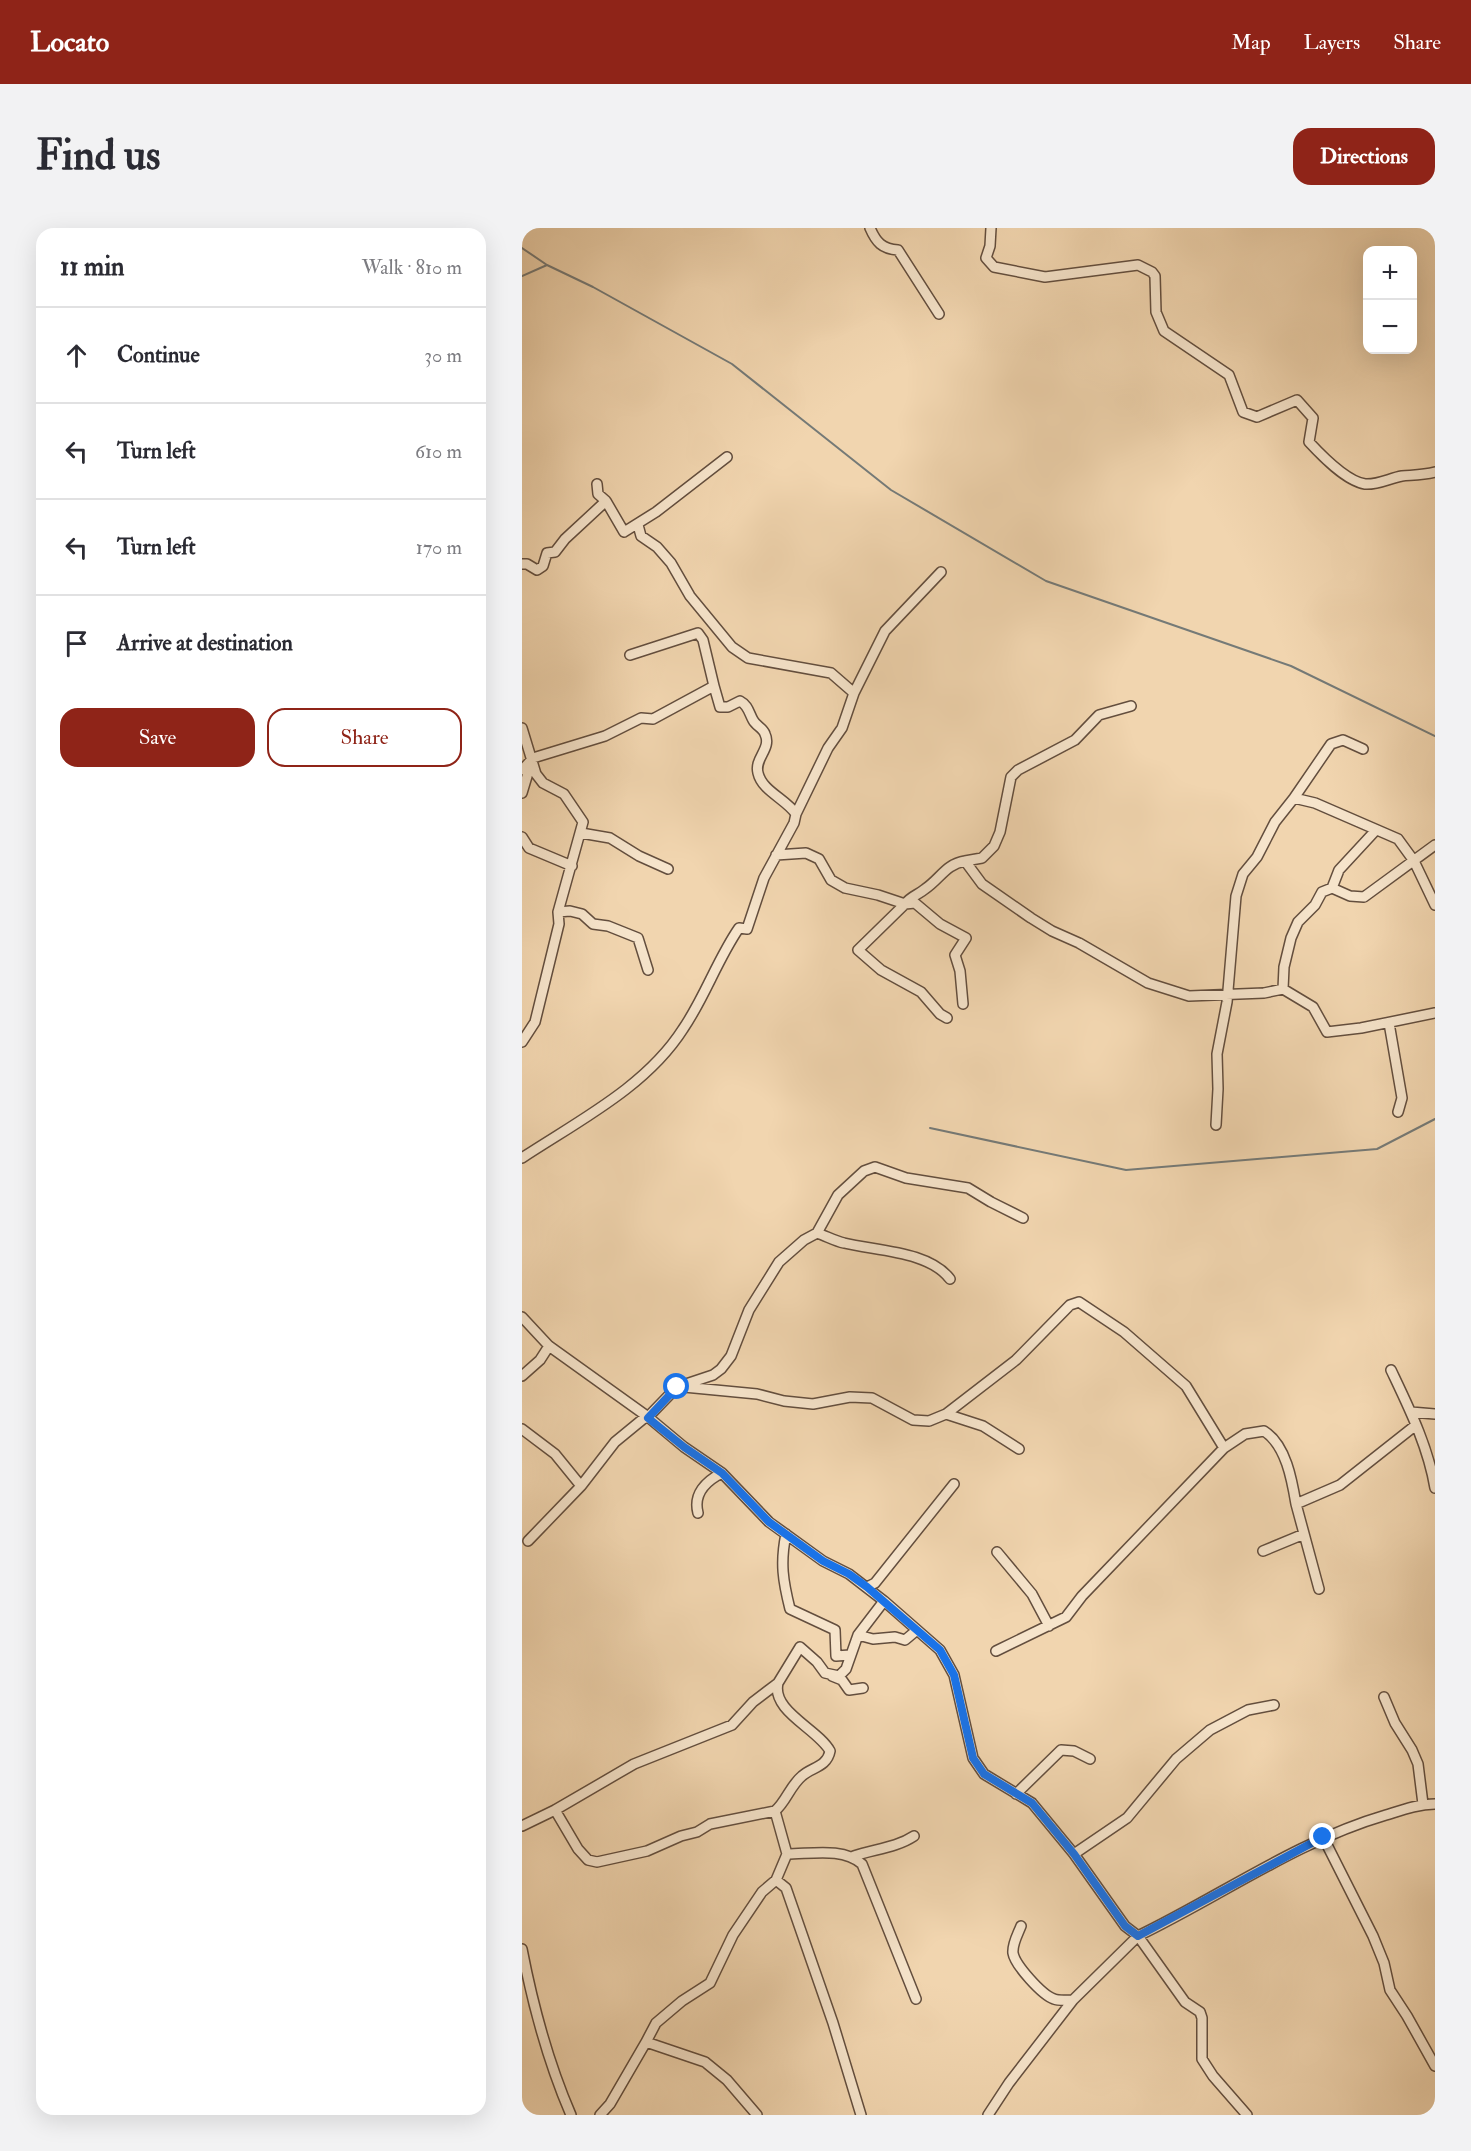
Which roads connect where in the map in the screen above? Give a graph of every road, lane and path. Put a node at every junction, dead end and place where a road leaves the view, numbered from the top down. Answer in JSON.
{"nodes":[{"id":1,"x":870,"y":228,"type":"edge"},
{"id":2,"x":991,"y":228,"type":"edge"},
{"id":3,"x":939,"y":314,"type":"dead end"},
{"id":4,"x":727,"y":457,"type":"dead end"},
{"id":5,"x":1435,"y":472,"type":"edge"},
{"id":6,"x":597,"y":484,"type":"dead end"},
{"id":7,"x":606,"y":501,"type":"junction"},
{"id":8,"x":638,"y":525,"type":"junction"},
{"id":9,"x":522,"y":564,"type":"edge"},
{"id":10,"x":941,"y":572,"type":"dead end"},
{"id":11,"x":630,"y":655,"type":"dead end"},
{"id":12,"x":714,"y":686,"type":"junction"},
{"id":13,"x":854,"y":693,"type":"junction"},
{"id":14,"x":1131,"y":706,"type":"dead end"},
{"id":15,"x":522,"y":728,"type":"edge"},
{"id":16,"x":1363,"y":749,"type":"dead end"},
{"id":17,"x":533,"y":758,"type":"junction"},
{"id":18,"x":522,"y":793,"type":"edge"},
{"id":19,"x":1294,"y":798,"type":"junction"},
{"id":20,"x":796,"y":814,"type":"junction"},
{"id":21,"x":1376,"y":830,"type":"junction"},
{"id":22,"x":581,"y":833,"type":"junction"},
{"id":23,"x":522,"y":837,"type":"edge"},
{"id":24,"x":1435,"y":845,"type":"edge"},
{"id":25,"x":776,"y":855,"type":"junction"},
{"id":26,"x":965,"y":861,"type":"junction"},
{"id":27,"x":1414,"y":861,"type":"junction"},
{"id":28,"x":572,"y":866,"type":"junction"},
{"id":29,"x":668,"y":869,"type":"dead end"},
{"id":30,"x":1332,"y":888,"type":"junction"},
{"id":31,"x":905,"y":904,"type":"junction"},
{"id":32,"x":1435,"y":905,"type":"edge"},
{"id":33,"x":558,"y":912,"type":"junction"},
{"id":34,"x":648,"y":970,"type":"dead end"},
{"id":35,"x":1283,"y":988,"type":"junction"},
{"id":36,"x":1228,"y":995,"type":"junction"},
{"id":37,"x":963,"y":1005,"type":"dead end"},
{"id":38,"x":1435,"y":1013,"type":"edge"},
{"id":39,"x":947,"y":1018,"type":"dead end"},
{"id":40,"x":1389,"y":1023,"type":"junction"},
{"id":41,"x":522,"y":1042,"type":"edge"},
{"id":42,"x":1398,"y":1112,"type":"dead end"},
{"id":43,"x":1216,"y":1125,"type":"dead end"},
{"id":44,"x":522,"y":1158,"type":"edge"},
{"id":45,"x":1023,"y":1218,"type":"dead end"},
{"id":46,"x":817,"y":1233,"type":"junction"},
{"id":47,"x":950,"y":1279,"type":"dead end"},
{"id":48,"x":522,"y":1317,"type":"edge"},
{"id":49,"x":549,"y":1346,"type":"junction"},
{"id":50,"x":1391,"y":1370,"type":"dead end"},
{"id":51,"x":522,"y":1376,"type":"edge"},
{"id":52,"x":677,"y":1387,"type":"junction"},
{"id":53,"x":1411,"y":1412,"type":"junction"},
{"id":54,"x":946,"y":1414,"type":"junction"},
{"id":55,"x":1435,"y":1414,"type":"edge"},
{"id":56,"x":648,"y":1418,"type":"junction"},
{"id":57,"x":1416,"y":1425,"type":"junction"},
{"id":58,"x":522,"y":1429,"type":"edge"},
{"id":59,"x":1224,"y":1448,"type":"junction"},
{"id":60,"x":1019,"y":1449,"type":"dead end"},
{"id":61,"x":722,"y":1473,"type":"junction"},
{"id":62,"x":954,"y":1484,"type":"dead end"},
{"id":63,"x":581,"y":1486,"type":"junction"},
{"id":64,"x":1435,"y":1488,"type":"edge"},
{"id":65,"x":1296,"y":1504,"type":"junction"},
{"id":66,"x":698,"y":1513,"type":"dead end"},
{"id":67,"x":786,"y":1534,"type":"junction"},
{"id":68,"x":1304,"y":1534,"type":"junction"},
{"id":69,"x":528,"y":1541,"type":"dead end"},
{"id":70,"x":1263,"y":1551,"type":"dead end"},
{"id":71,"x":997,"y":1552,"type":"dead end"},
{"id":72,"x":867,"y":1587,"type":"junction"},
{"id":73,"x":1319,"y":1589,"type":"dead end"},
{"id":74,"x":884,"y":1601,"type":"junction"},
{"id":75,"x":1049,"y":1626,"type":"junction"},
{"id":76,"x":917,"y":1630,"type":"junction"},
{"id":77,"x":858,"y":1635,"type":"junction"},
{"id":78,"x":996,"y":1651,"type":"dead end"},
{"id":79,"x":849,"y":1655,"type":"junction"},
{"id":80,"x":832,"y":1676,"type":"junction"},
{"id":81,"x":778,"y":1683,"type":"junction"},
{"id":82,"x":863,"y":1688,"type":"dead end"},
{"id":83,"x":1384,"y":1697,"type":"dead end"},
{"id":84,"x":1274,"y":1705,"type":"dead end"},
{"id":85,"x":1090,"y":1759,"type":"dead end"},
{"id":86,"x":1016,"y":1794,"type":"junction"},
{"id":87,"x":1435,"y":1803,"type":"edge"},
{"id":88,"x":1423,"y":1804,"type":"junction"},
{"id":89,"x":555,"y":1810,"type":"junction"},
{"id":90,"x":775,"y":1811,"type":"junction"},
{"id":91,"x":522,"y":1826,"type":"edge"},
{"id":92,"x":914,"y":1836,"type":"dead end"},
{"id":93,"x":1323,"y":1837,"type":"junction"},
{"id":94,"x":787,"y":1854,"type":"junction"},
{"id":95,"x":1074,"y":1854,"type":"junction"},
{"id":96,"x":854,"y":1856,"type":"junction"},
{"id":97,"x":776,"y":1880,"type":"junction"},
{"id":98,"x":1021,"y":1926,"type":"dead end"},
{"id":99,"x":1138,"y":1936,"type":"junction"},
{"id":100,"x":522,"y":1949,"type":"edge"},
{"id":101,"x":916,"y":1999,"type":"dead end"},
{"id":102,"x":1072,"y":2000,"type":"junction"},
{"id":103,"x":646,"y":2042,"type":"junction"},
{"id":104,"x":1435,"y":2066,"type":"edge"},
{"id":105,"x":571,"y":2115,"type":"edge"},
{"id":106,"x":600,"y":2115,"type":"edge"},
{"id":107,"x":757,"y":2115,"type":"edge"},
{"id":108,"x":861,"y":2115,"type":"edge"},
{"id":109,"x":988,"y":2115,"type":"edge"},
{"id":110,"x":1247,"y":2115,"type":"edge"}],
"edges":[{"from":1,"to":3,"type":"street"},
{"from":2,"to":5,"type":"street"},
{"from":4,"to":8,"type":"street"},
{"from":6,"to":7,"type":"street"},
{"from":7,"to":8,"type":"street"},
{"from":7,"to":9,"type":"street"},
{"from":8,"to":13,"type":"street"},
{"from":10,"to":13,"type":"street"},
{"from":11,"to":12,"type":"street"},
{"from":12,"to":17,"type":"street"},
{"from":12,"to":20,"type":"street"},
{"from":13,"to":20,"type":"street"},
{"from":14,"to":26,"type":"street"},
{"from":15,"to":17,"type":"street"},
{"from":16,"to":19,"type":"street"},
{"from":17,"to":18,"type":"street"},
{"from":17,"to":22,"type":"street"},
{"from":19,"to":21,"type":"street"},
{"from":19,"to":36,"type":"street"},
{"from":20,"to":25,"type":"street"},
{"from":21,"to":27,"type":"street"},
{"from":21,"to":30,"type":"street"},
{"from":22,"to":28,"type":"street"},
{"from":22,"to":29,"type":"street"},
{"from":23,"to":28,"type":"street"},
{"from":24,"to":27,"type":"street"},
{"from":25,"to":31,"type":"street"},
{"from":25,"to":44,"type":"street"},
{"from":26,"to":31,"type":"street"},
{"from":26,"to":36,"type":"street"},
{"from":27,"to":30,"type":"street"},
{"from":27,"to":32,"type":"street"},
{"from":28,"to":33,"type":"street"},
{"from":30,"to":35,"type":"street"},
{"from":31,"to":37,"type":"street"},
{"from":31,"to":39,"type":"street"},
{"from":33,"to":34,"type":"street"},
{"from":33,"to":41,"type":"street"},
{"from":35,"to":36,"type":"street"},
{"from":35,"to":40,"type":"street"},
{"from":36,"to":43,"type":"street"},
{"from":38,"to":40,"type":"street"},
{"from":40,"to":42,"type":"street"},
{"from":45,"to":46,"type":"street"},
{"from":46,"to":47,"type":"street"},
{"from":46,"to":52,"type":"street"},
{"from":48,"to":49,"type":"street"},
{"from":49,"to":51,"type":"street"},
{"from":49,"to":56,"type":"street"},
{"from":50,"to":53,"type":"street"},
{"from":52,"to":54,"type":"street"},
{"from":52,"to":56,"type":"street"},
{"from":53,"to":55,"type":"street"},
{"from":53,"to":57,"type":"street"},
{"from":54,"to":59,"type":"street"},
{"from":54,"to":60,"type":"street"},
{"from":56,"to":61,"type":"street"},
{"from":56,"to":63,"type":"street"},
{"from":57,"to":64,"type":"street"},
{"from":57,"to":65,"type":"street"},
{"from":58,"to":63,"type":"street"},
{"from":59,"to":65,"type":"street"},
{"from":59,"to":75,"type":"street"},
{"from":61,"to":66,"type":"street"},
{"from":61,"to":67,"type":"street"},
{"from":62,"to":72,"type":"street"},
{"from":63,"to":69,"type":"street"},
{"from":65,"to":68,"type":"street"},
{"from":67,"to":72,"type":"street"},
{"from":67,"to":79,"type":"street"},
{"from":68,"to":70,"type":"street"},
{"from":68,"to":73,"type":"street"},
{"from":71,"to":75,"type":"street"},
{"from":72,"to":74,"type":"street"},
{"from":74,"to":76,"type":"street"},
{"from":74,"to":77,"type":"street"},
{"from":75,"to":78,"type":"street"},
{"from":76,"to":77,"type":"street"},
{"from":76,"to":86,"type":"street"},
{"from":77,"to":79,"type":"street"},
{"from":79,"to":80,"type":"street"},
{"from":80,"to":81,"type":"street"},
{"from":80,"to":82,"type":"street"},
{"from":81,"to":89,"type":"street"},
{"from":81,"to":90,"type":"street"},
{"from":83,"to":88,"type":"street"},
{"from":84,"to":95,"type":"street"},
{"from":85,"to":86,"type":"street"},
{"from":86,"to":95,"type":"street"},
{"from":87,"to":88,"type":"street"},
{"from":88,"to":93,"type":"street"},
{"from":89,"to":90,"type":"street"},
{"from":89,"to":91,"type":"street"},
{"from":90,"to":94,"type":"street"},
{"from":92,"to":96,"type":"street"},
{"from":93,"to":99,"type":"street"},
{"from":93,"to":104,"type":"street"},
{"from":94,"to":96,"type":"street"},
{"from":94,"to":97,"type":"street"},
{"from":95,"to":99,"type":"street"},
{"from":96,"to":101,"type":"street"},
{"from":97,"to":103,"type":"street"},
{"from":97,"to":108,"type":"street"},
{"from":98,"to":102,"type":"street"},
{"from":99,"to":102,"type":"street"},
{"from":99,"to":110,"type":"street"},
{"from":100,"to":105,"type":"street"},
{"from":102,"to":109,"type":"street"},
{"from":103,"to":106,"type":"street"},
{"from":103,"to":107,"type":"street"}]}
